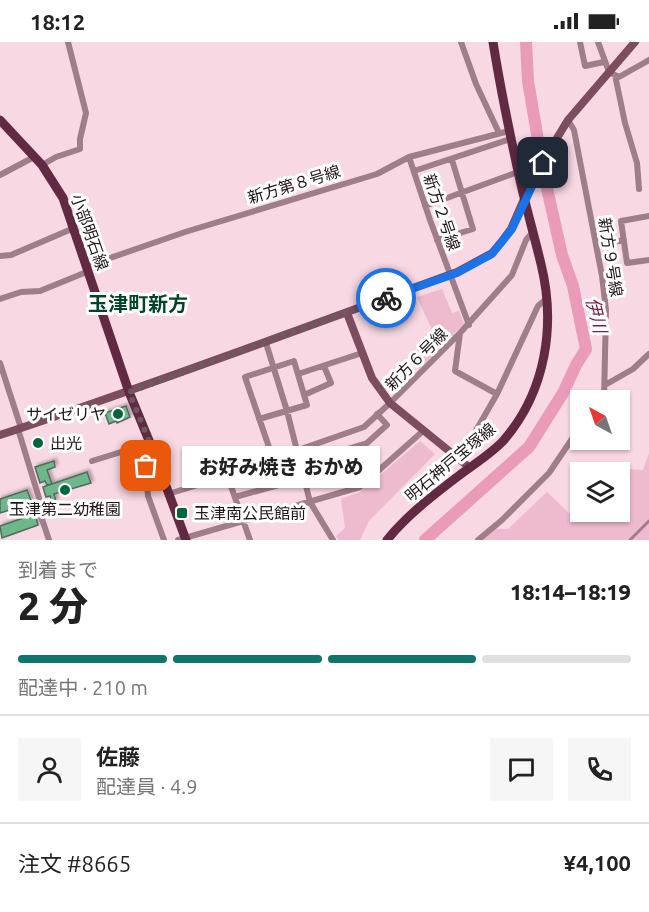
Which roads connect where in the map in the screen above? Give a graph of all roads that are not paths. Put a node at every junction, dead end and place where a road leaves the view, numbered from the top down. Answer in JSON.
{"nodes":[{"id":1,"x":68,"y":42,"type":"edge"},
{"id":2,"x":462,"y":42,"type":"edge"},
{"id":3,"x":493,"y":42,"type":"edge"},
{"id":4,"x":580,"y":42,"type":"edge"},
{"id":5,"x":598,"y":42,"type":"edge"},
{"id":6,"x":634,"y":42,"type":"edge"},
{"id":7,"x":649,"y":60,"type":"edge"},
{"id":8,"x":604,"y":62,"type":"junction"},
{"id":9,"x":612,"y":74,"type":"junction"},
{"id":10,"x":0,"y":120,"type":"edge"},
{"id":11,"x":568,"y":120,"type":"junction"},
{"id":12,"x":506,"y":134,"type":"junction"},
{"id":13,"x":34,"y":157,"type":"junction"},
{"id":14,"x":409,"y":157,"type":"junction"},
{"id":15,"x":452,"y":160,"type":"junction"},
{"id":16,"x":42,"y":165,"type":"junction"},
{"id":17,"x":414,"y":171,"type":"junction"},
{"id":18,"x":518,"y":172,"type":"junction"},
{"id":19,"x":0,"y":175,"type":"edge"},
{"id":20,"x":639,"y":189,"type":"dead end"},
{"id":21,"x":462,"y":193,"type":"junction"},
{"id":22,"x":524,"y":199,"type":"junction"},
{"id":23,"x":425,"y":206,"type":"junction"},
{"id":24,"x":649,"y":216,"type":"edge"},
{"id":25,"x":74,"y":228,"type":"junction"},
{"id":26,"x":532,"y":233,"type":"junction"},
{"id":27,"x":437,"y":240,"type":"junction"},
{"id":28,"x":624,"y":240,"type":"junction"},
{"id":29,"x":596,"y":245,"type":"junction"},
{"id":30,"x":0,"y":256,"type":"edge"},
{"id":31,"x":649,"y":260,"type":"edge"},
{"id":32,"x":88,"y":269,"type":"junction"},
{"id":33,"x":450,"y":275,"type":"junction"},
{"id":34,"x":0,"y":299,"type":"edge"},
{"id":35,"x":546,"y":299,"type":"junction"},
{"id":36,"x":347,"y":313,"type":"junction"},
{"id":37,"x":469,"y":325,"type":"junction"},
{"id":38,"x":460,"y":333,"type":"junction"},
{"id":39,"x":266,"y":343,"type":"junction"},
{"id":40,"x":362,"y":353,"type":"junction"},
{"id":41,"x":649,"y":354,"type":"edge"},
{"id":42,"x":0,"y":363,"type":"edge"},
{"id":43,"x":324,"y":366,"type":"junction"},
{"id":44,"x":273,"y":367,"type":"junction"},
{"id":45,"x":298,"y":374,"type":"junction"},
{"id":46,"x":605,"y":385,"type":"junction"},
{"id":47,"x":605,"y":390,"type":"edge"},
{"id":48,"x":129,"y":392,"type":"junction"},
{"id":49,"x":497,"y":394,"type":"junction"},
{"id":50,"x":304,"y":396,"type":"junction"},
{"id":51,"x":390,"y":403,"type":"junction"},
{"id":52,"x":287,"y":411,"type":"junction"},
{"id":53,"x":377,"y":414,"type":"junction"},
{"id":54,"x":259,"y":419,"type":"junction"},
{"id":55,"x":19,"y":428,"type":"junction"},
{"id":56,"x":423,"y":431,"type":"junction"},
{"id":57,"x":0,"y":435,"type":"edge"},
{"id":58,"x":570,"y":442,"type":"edge"},
{"id":59,"x":150,"y":443,"type":"junction"},
{"id":60,"x":297,"y":450,"type":"junction"},
{"id":61,"x":156,"y":458,"type":"junction"},
{"id":62,"x":273,"y":459,"type":"junction"},
{"id":63,"x":459,"y":460,"type":"junction"},
{"id":64,"x":92,"y":461,"type":"dead end"},
{"id":65,"x":470,"y":468,"type":"junction"},
{"id":66,"x":302,"y":469,"type":"junction"},
{"id":67,"x":227,"y":475,"type":"junction"},
{"id":68,"x":304,"y":478,"type":"junction"},
{"id":69,"x":168,"y":494,"type":"junction"},
{"id":70,"x":235,"y":497,"type":"junction"},
{"id":71,"x":310,"y":502,"type":"junction"},
{"id":72,"x":244,"y":520,"type":"junction"},
{"id":73,"x":649,"y":521,"type":"edge"},
{"id":74,"x":183,"y":539,"type":"edge"},
{"id":75,"x":49,"y":540,"type":"edge"},
{"id":76,"x":164,"y":540,"type":"edge"},
{"id":77,"x":250,"y":540,"type":"edge"},
{"id":78,"x":331,"y":540,"type":"edge"},
{"id":79,"x":387,"y":540,"type":"edge"},
{"id":80,"x":478,"y":540,"type":"edge"},
{"id":81,"x":630,"y":540,"type":"edge"}],
"edges":[{"from":1,"to":16,"type":"street"},
{"from":2,"to":12,"type":"street"},
{"from":3,"to":12,"type":"main road","name":"明石神戸宝塚線"},
{"from":4,"to":8,"type":"street"},
{"from":5,"to":8,"type":"street"},
{"from":6,"to":9,"type":"street"},
{"from":7,"to":9,"type":"street"},
{"from":8,"to":9,"type":"street"},
{"from":9,"to":11,"type":"street"},
{"from":9,"to":20,"type":"street"},
{"from":10,"to":13,"type":"main road","name":"小部明石線"},
{"from":11,"to":22,"type":"street"},
{"from":11,"to":29,"type":"street","name":"新方９号線"},
{"from":12,"to":14,"type":"street","name":"新方第８号線"},
{"from":12,"to":15,"type":"street"},
{"from":12,"to":18,"type":"main road","name":"明石神戸宝塚線"},
{"from":13,"to":16,"type":"main road","name":"小部明石線"},
{"from":13,"to":19,"type":"street"},
{"from":14,"to":17,"type":"street","name":"新方２号線"},
{"from":14,"to":32,"type":"street","name":"新方第８号線"},
{"from":15,"to":17,"type":"street"},
{"from":15,"to":21,"type":"street"},
{"from":16,"to":25,"type":"main road","name":"小部明石線"},
{"from":17,"to":23,"type":"street","name":"新方２号線"},
{"from":18,"to":21,"type":"street"},
{"from":18,"to":22,"type":"main road","name":"明石神戸宝塚線"},
{"from":21,"to":23,"type":"street"},
{"from":21,"to":27,"type":"street"},
{"from":22,"to":26,"type":"main road","name":"明石神戸宝塚線"},
{"from":22,"to":33,"type":"street"},
{"from":23,"to":27,"type":"street","name":"新方２号線"},
{"from":24,"to":28,"type":"street"},
{"from":25,"to":30,"type":"street"},
{"from":25,"to":32,"type":"main road","name":"小部明石線"},
{"from":26,"to":35,"type":"main road","name":"明石神戸宝塚線"},
{"from":26,"to":37,"type":"street","name":"新方６号線"},
{"from":27,"to":33,"type":"street","name":"新方２号線"},
{"from":28,"to":29,"type":"street"},
{"from":28,"to":31,"type":"street"},
{"from":29,"to":46,"type":"street","name":"新方９号線"},
{"from":32,"to":34,"type":"street","name":"新方第８号線"},
{"from":32,"to":48,"type":"main road","name":"小部明石線"},
{"from":33,"to":36,"type":"street"},
{"from":33,"to":37,"type":"street","name":"新方２号線"},
{"from":35,"to":49,"type":"street","name":"明石神戸宝塚線"},
{"from":35,"to":65,"type":"main road","name":"明石神戸宝塚線"},
{"from":36,"to":39,"type":"street"},
{"from":36,"to":40,"type":"street"},
{"from":37,"to":38,"type":"street","name":"新方６号線"},
{"from":38,"to":49,"type":"street"},
{"from":38,"to":51,"type":"street","name":"新方６号線"},
{"from":39,"to":44,"type":"street"},
{"from":39,"to":48,"type":"street"},
{"from":40,"to":43,"type":"street"},
{"from":40,"to":51,"type":"street"},
{"from":41,"to":46,"type":"street"},
{"from":42,"to":55,"type":"street"},
{"from":43,"to":45,"type":"street"},
{"from":43,"to":50,"type":"street"},
{"from":44,"to":45,"type":"street"},
{"from":44,"to":52,"type":"street"},
{"from":44,"to":54,"type":"street"},
{"from":45,"to":50,"type":"street"},
{"from":46,"to":47,"type":"street","name":"新方９号線"},
{"from":48,"to":55,"type":"street"},
{"from":48,"to":59,"type":"main road","name":"小部明石線"},
{"from":49,"to":63,"type":"street","name":"明石神戸宝塚線"},
{"from":50,"to":52,"type":"street"},
{"from":51,"to":53,"type":"street","name":"新方６号線"},
{"from":51,"to":56,"type":"street"},
{"from":52,"to":54,"type":"street"},
{"from":52,"to":60,"type":"street"},
{"from":53,"to":60,"type":"street","name":"新方６号線"},
{"from":53,"to":66,"type":"street"},
{"from":54,"to":62,"type":"street"},
{"from":55,"to":57,"type":"street"},
{"from":55,"to":75,"type":"street"},
{"from":56,"to":63,"type":"street"},
{"from":56,"to":71,"type":"street"},
{"from":58,"to":80,"type":"street"},
{"from":59,"to":61,"type":"main road","name":"小部明石線"},
{"from":59,"to":64,"type":"street"},
{"from":60,"to":62,"type":"street","name":"新方６号線"},
{"from":60,"to":66,"type":"street"},
{"from":61,"to":69,"type":"main road","name":"小部明石線"},
{"from":61,"to":76,"type":"street"},
{"from":62,"to":67,"type":"street","name":"新方６号線"},
{"from":63,"to":65,"type":"street"},
{"from":65,"to":79,"type":"main road","name":"明石神戸宝塚線"},
{"from":66,"to":68,"type":"street"},
{"from":67,"to":69,"type":"street","name":"新方６号線"},
{"from":67,"to":70,"type":"street"},
{"from":68,"to":70,"type":"street"},
{"from":68,"to":71,"type":"street"},
{"from":69,"to":74,"type":"main road","name":"小部明石線"},
{"from":70,"to":72,"type":"street"},
{"from":71,"to":72,"type":"street"},
{"from":71,"to":78,"type":"street"},
{"from":72,"to":74,"type":"street"},
{"from":72,"to":77,"type":"street"},
{"from":73,"to":81,"type":"lane"}]}
